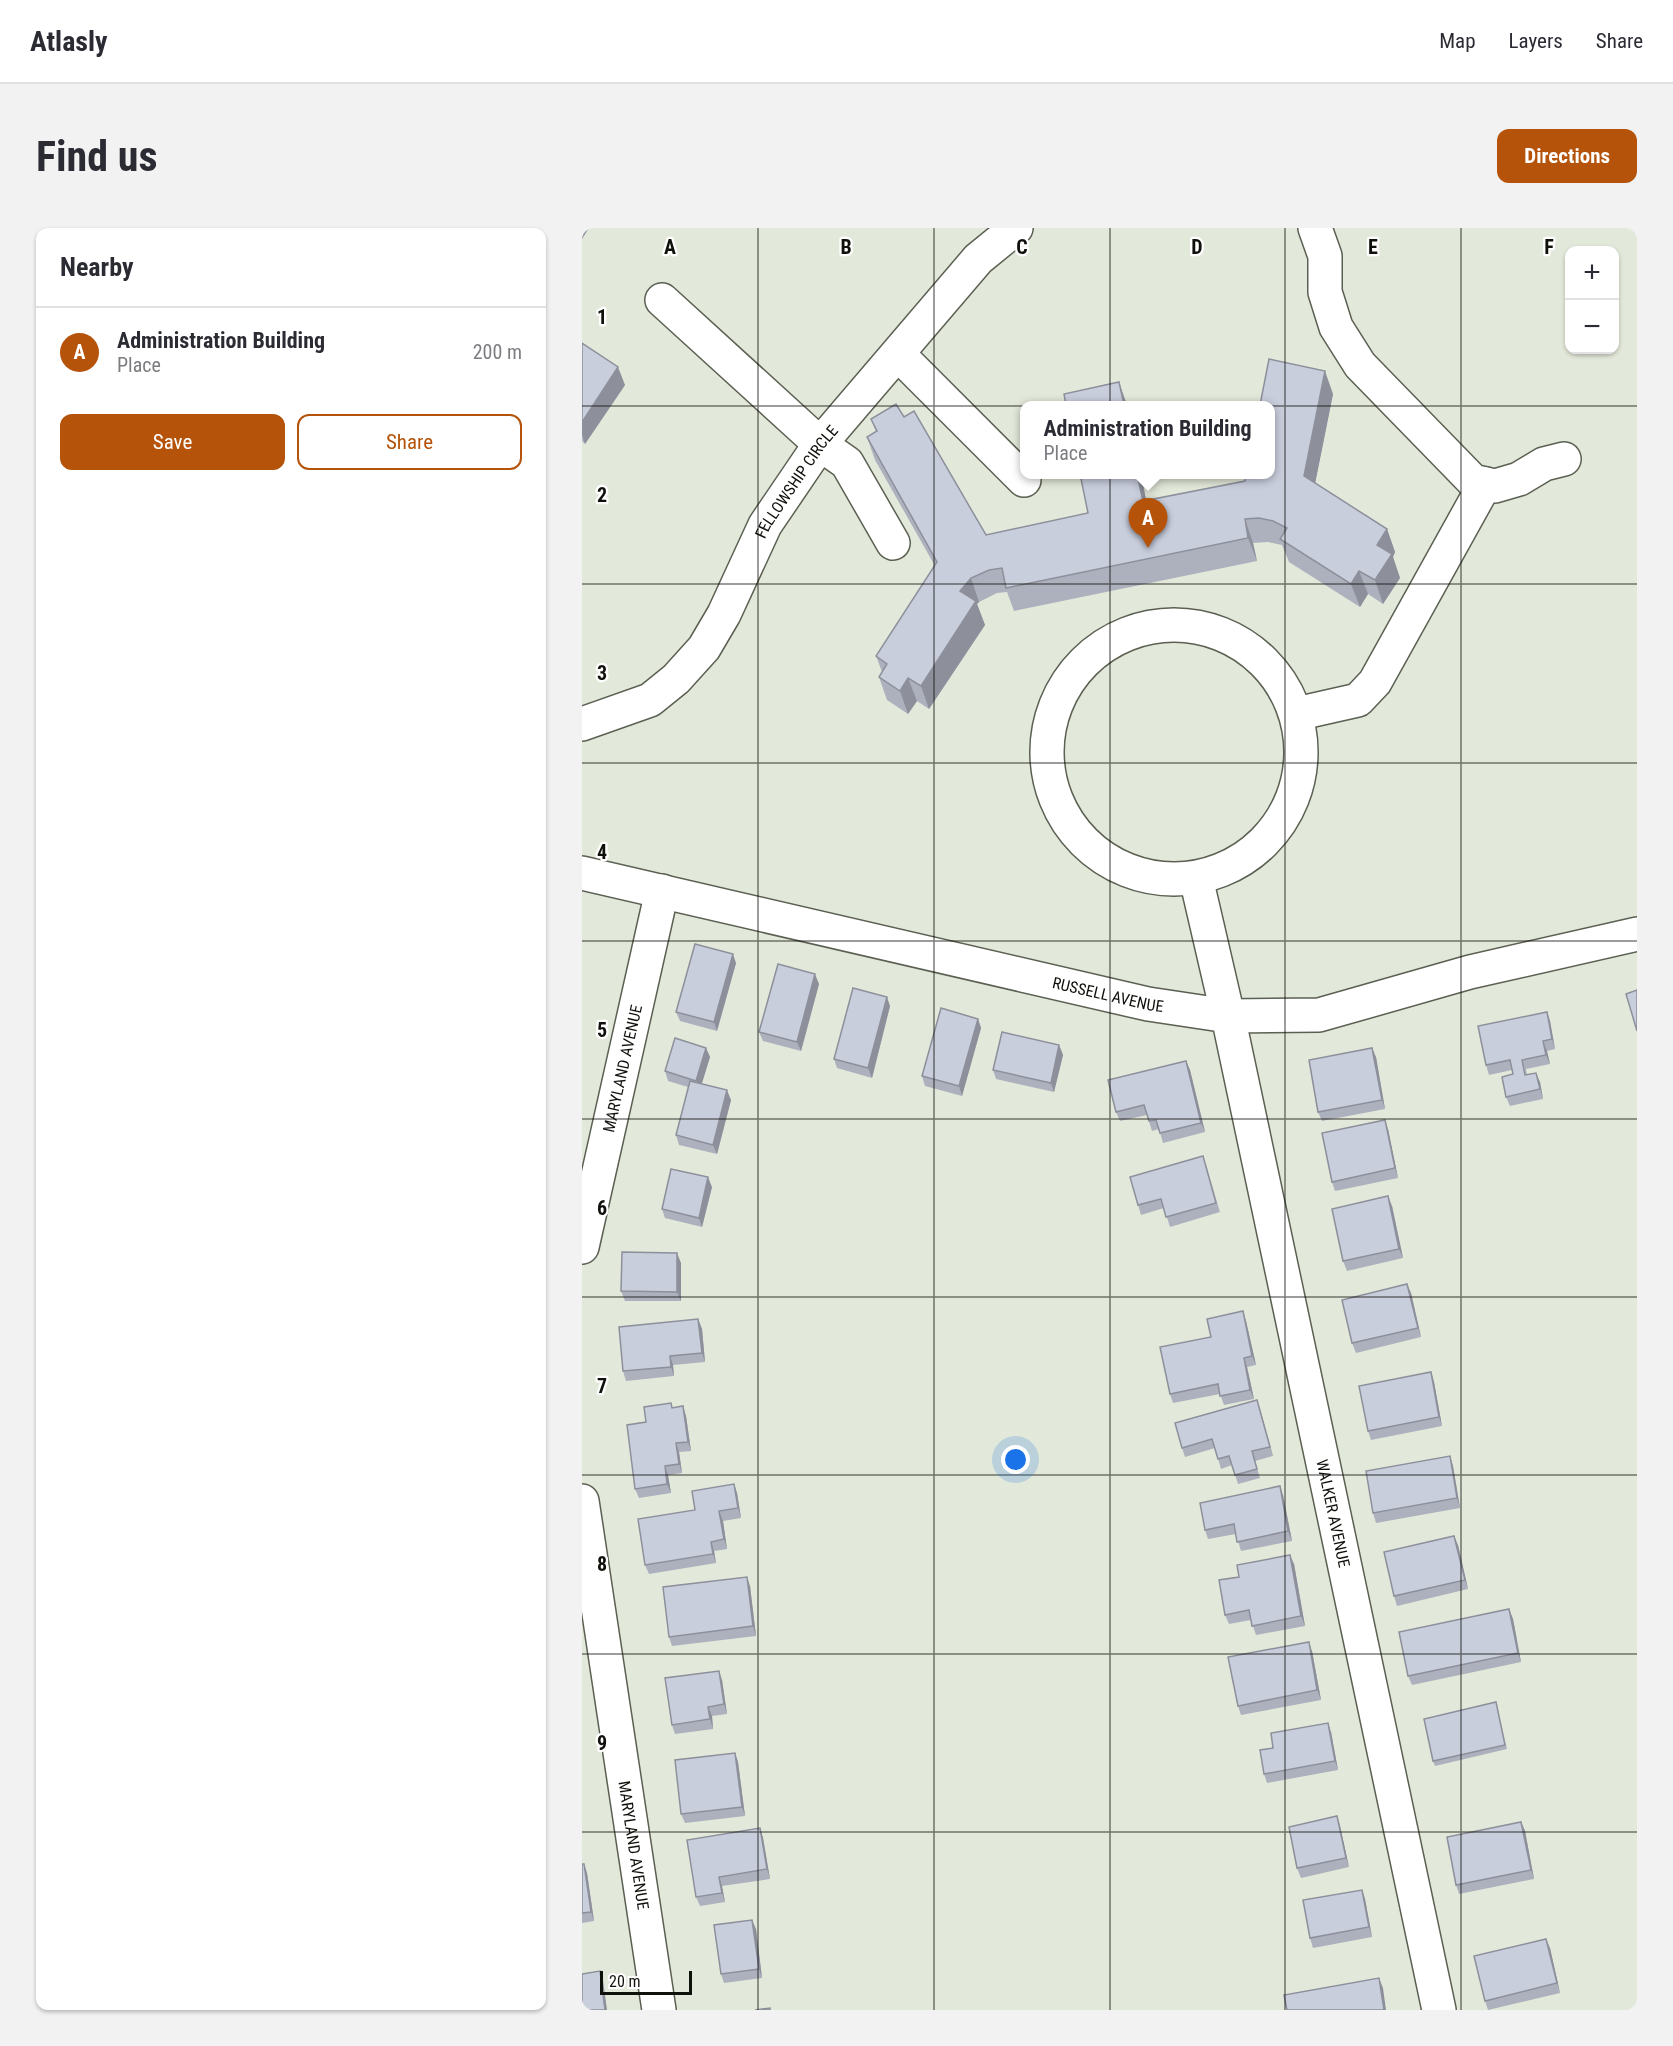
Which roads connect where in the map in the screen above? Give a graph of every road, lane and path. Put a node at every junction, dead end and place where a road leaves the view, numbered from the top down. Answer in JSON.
{"nodes":[{"id":1,"x":1016,"y":228,"type":"edge"},
{"id":2,"x":1315,"y":228,"type":"edge"},
{"id":3,"x":662,"y":300,"type":"dead end"},
{"id":4,"x":898,"y":354,"type":"junction"},
{"id":5,"x":820,"y":444,"type":"junction"},
{"id":6,"x":1564,"y":459,"type":"dead end"},
{"id":7,"x":1020,"y":476,"type":"edge"},
{"id":8,"x":1485,"y":484,"type":"junction"},
{"id":9,"x":893,"y":543,"type":"dead end"},
{"id":10,"x":1296,"y":714,"type":"junction"},
{"id":11,"x":582,"y":724,"type":"edge"},
{"id":12,"x":582,"y":873,"type":"edge"},
{"id":13,"x":1196,"y":878,"type":"junction"},
{"id":14,"x":662,"y":891,"type":"junction"},
{"id":15,"x":1637,"y":934,"type":"edge"},
{"id":16,"x":1228,"y":1016,"type":"junction"},
{"id":17,"x":582,"y":1246,"type":"edge"},
{"id":18,"x":582,"y":1501,"type":"edge"},
{"id":19,"x":584,"y":1541,"type":"edge"},
{"id":20,"x":659,"y":2010,"type":"edge"},
{"id":21,"x":1439,"y":2010,"type":"edge"}],
"edges":[{"from":1,"to":4,"type":"street","name":"FELLOWSHIP CIRCLE"},
{"from":2,"to":8,"type":"street"},
{"from":3,"to":5,"type":"street"},
{"from":4,"to":5,"type":"street","name":"FELLOWSHIP CIRCLE"},
{"from":4,"to":7,"type":"street"},
{"from":5,"to":9,"type":"street"},
{"from":5,"to":11,"type":"street","name":"FELLOWSHIP CIRCLE"},
{"from":6,"to":8,"type":"street"},
{"from":8,"to":10,"type":"street"},
{"from":10,"to":13,"type":"street"},
{"from":10,"to":13,"type":"street"},
{"from":12,"to":14,"type":"street","name":"RUSSELL AVENUE"},
{"from":13,"to":16,"type":"street","name":"WALKER AVENUE"},
{"from":14,"to":16,"type":"street","name":"RUSSELL AVENUE"},
{"from":14,"to":17,"type":"street","name":"MARYLAND AVENUE"},
{"from":15,"to":16,"type":"street","name":"RUSSELL AVENUE"},
{"from":16,"to":21,"type":"street","name":"WALKER AVENUE"},
{"from":18,"to":19,"type":"street","name":"MARYLAND AVENUE"},
{"from":19,"to":20,"type":"street","name":"MARYLAND AVENUE"}]}
